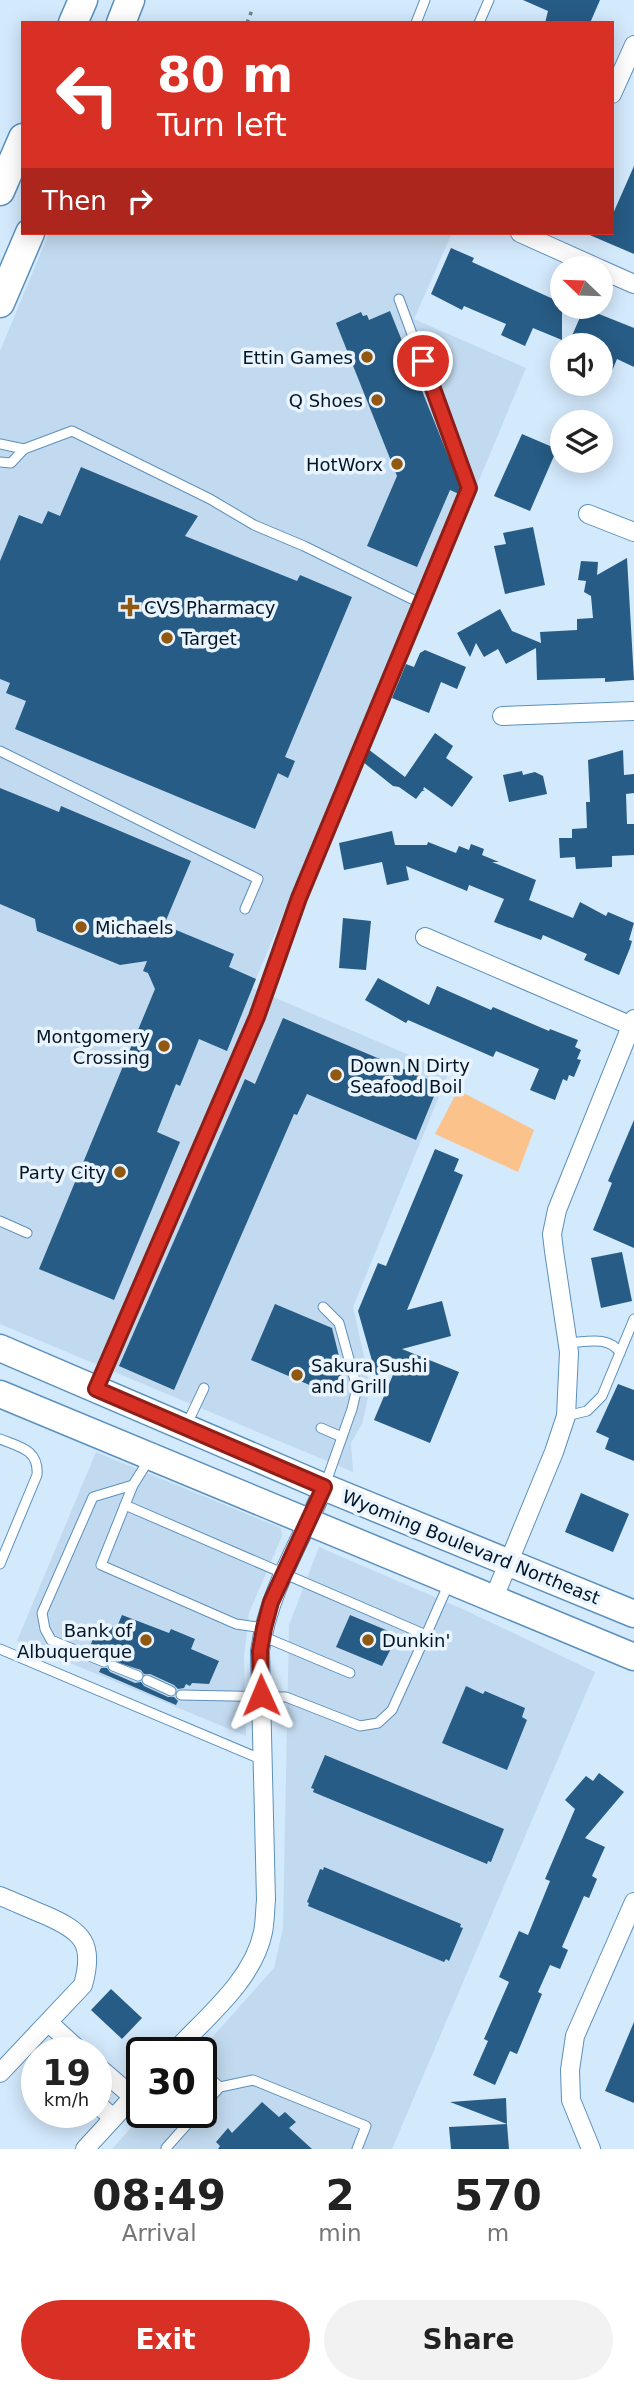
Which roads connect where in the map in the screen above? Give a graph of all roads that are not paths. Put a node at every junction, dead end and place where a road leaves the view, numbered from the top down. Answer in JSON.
{"nodes":[{"id":1,"x":83,"y":0,"type":"edge"},
{"id":2,"x":130,"y":0,"type":"edge"},
{"id":3,"x":425,"y":0,"type":"edge"},
{"id":4,"x":489,"y":0,"type":"edge"},
{"id":5,"x":74,"y":21,"type":"edge"},
{"id":6,"x":122,"y":21,"type":"edge"},
{"id":7,"x":416,"y":21,"type":"edge"},
{"id":8,"x":480,"y":21,"type":"edge"},
{"id":9,"x":634,"y":45,"type":"edge"},
{"id":10,"x":614,"y":90,"type":"edge"},
{"id":11,"x":21,"y":143,"type":"edge"},
{"id":12,"x":0,"y":191,"type":"edge"},
{"id":13,"x":29,"y":235,"type":"edge"},
{"id":14,"x":530,"y":235,"type":"edge"},
{"id":15,"x":550,"y":239,"type":"edge"},
{"id":16,"x":579,"y":256,"type":"edge"},
{"id":17,"x":613,"y":274,"type":"edge"},
{"id":18,"x":634,"y":284,"type":"edge"},
{"id":19,"x":399,"y":299,"type":"dead end"},
{"id":20,"x":0,"y":303,"type":"edge"},
{"id":21,"x":0,"y":444,"type":"edge"},
{"id":22,"x":23,"y":449,"type":"junction"},
{"id":23,"x":0,"y":462,"type":"edge"},
{"id":24,"x":588,"y":514,"type":"dead end"},
{"id":25,"x":634,"y":532,"type":"edge"},
{"id":26,"x":421,"y":603,"type":"junction"},
{"id":27,"x":634,"y":711,"type":"edge"},
{"id":28,"x":502,"y":716,"type":"dead end"},
{"id":29,"x":0,"y":751,"type":"edge"},
{"id":30,"x":245,"y":909,"type":"dead end"},
{"id":31,"x":425,"y":937,"type":"dead end"},
{"id":32,"x":633,"y":1024,"type":"edge"},
{"id":33,"x":0,"y":1222,"type":"edge"},
{"id":34,"x":27,"y":1233,"type":"dead end"},
{"id":35,"x":323,"y":1307,"type":"dead end"},
{"id":36,"x":634,"y":1319,"type":"edge"},
{"id":37,"x":568,"y":1343,"type":"junction"},
{"id":38,"x":0,"y":1348,"type":"edge"},
{"id":39,"x":620,"y":1353,"type":"junction"},
{"id":40,"x":204,"y":1388,"type":"dead end"},
{"id":41,"x":96,"y":1389,"type":"junction"},
{"id":42,"x":0,"y":1394,"type":"edge"},
{"id":43,"x":566,"y":1416,"type":"junction"},
{"id":44,"x":186,"y":1428,"type":"junction"},
{"id":45,"x":321,"y":1428,"type":"dead end"},
{"id":46,"x":342,"y":1437,"type":"junction"},
{"id":47,"x":0,"y":1439,"type":"edge"},
{"id":48,"x":150,"y":1456,"type":"junction"},
{"id":49,"x":134,"y":1485,"type":"junction"},
{"id":50,"x":324,"y":1487,"type":"junction"},
{"id":51,"x":125,"y":1506,"type":"junction"},
{"id":52,"x":309,"y":1521,"type":"junction"},
{"id":53,"x":509,"y":1562,"type":"junction"},
{"id":54,"x":0,"y":1564,"type":"edge"},
{"id":55,"x":285,"y":1573,"type":"junction"},
{"id":56,"x":450,"y":1581,"type":"junction"},
{"id":57,"x":492,"y":1600,"type":"junction"},
{"id":58,"x":634,"y":1614,"type":"edge"},
{"id":59,"x":263,"y":1632,"type":"junction"},
{"id":60,"x":426,"y":1635,"type":"junction"},
{"id":61,"x":0,"y":1649,"type":"edge"},
{"id":62,"x":634,"y":1657,"type":"edge"},
{"id":63,"x":350,"y":1673,"type":"dead end"},
{"id":64,"x":171,"y":1690,"type":"dead end"},
{"id":65,"x":181,"y":1695,"type":"dead end"},
{"id":66,"x":261,"y":1695,"type":"junction"},
{"id":67,"x":264,"y":1760,"type":"junction"},
{"id":68,"x":0,"y":1896,"type":"edge"},
{"id":69,"x":634,"y":1902,"type":"edge"},
{"id":70,"x":49,"y":2023,"type":"junction"},
{"id":71,"x":41,"y":2037,"type":"edge"},
{"id":72,"x":64,"y":2037,"type":"edge"},
{"id":73,"x":190,"y":2037,"type":"edge"},
{"id":74,"x":21,"y":2058,"type":"edge"},
{"id":75,"x":0,"y":2073,"type":"edge"},
{"id":76,"x":217,"y":2084,"type":"edge"},
{"id":77,"x":220,"y":2087,"type":"junction"},
{"id":78,"x":217,"y":2090,"type":"edge"},
{"id":79,"x":126,"y":2104,"type":"edge"},
{"id":80,"x":113,"y":2118,"type":"joint"},
{"id":81,"x":184,"y":2128,"type":"edge"},
{"id":82,"x":166,"y":2148,"type":"edge"},
{"id":83,"x":85,"y":2149,"type":"edge"},
{"id":84,"x":357,"y":2149,"type":"edge"},
{"id":85,"x":591,"y":2149,"type":"edge"}],
"edges":[{"from":1,"to":5,"type":"main road"},
{"from":2,"to":6,"type":"main road"},
{"from":3,"to":7,"type":"lane"},
{"from":4,"to":8,"type":"lane"},
{"from":9,"to":10,"type":"street"},
{"from":11,"to":12,"type":"main road"},
{"from":13,"to":20,"type":"main road"},
{"from":14,"to":15,"type":"street"},
{"from":15,"to":16,"type":"street"},
{"from":17,"to":18,"type":"street"},
{"from":19,"to":26,"type":"lane"},
{"from":21,"to":22,"type":"lane"},
{"from":22,"to":23,"type":"lane"},
{"from":22,"to":26,"type":"lane"},
{"from":24,"to":25,"type":"street"},
{"from":26,"to":41,"type":"lane"},
{"from":27,"to":28,"type":"street"},
{"from":29,"to":30,"type":"lane"},
{"from":31,"to":32,"type":"street"},
{"from":32,"to":37,"type":"street"},
{"from":33,"to":34,"type":"lane"},
{"from":35,"to":46,"type":"lane"},
{"from":36,"to":39,"type":"lane"},
{"from":37,"to":39,"type":"lane"},
{"from":37,"to":43,"type":"street"},
{"from":38,"to":41,"type":"main road","name":"Wyoming Boulevard Northeast"},
{"from":39,"to":43,"type":"lane"},
{"from":40,"to":44,"type":"lane"},
{"from":41,"to":44,"type":"main road","name":"Wyoming Boulevard Northeast"},
{"from":42,"to":48,"type":"main road"},
{"from":43,"to":53,"type":"street"},
{"from":44,"to":50,"type":"main road","name":"Wyoming Boulevard Northeast"},
{"from":45,"to":46,"type":"lane"},
{"from":46,"to":50,"type":"lane"},
{"from":47,"to":54,"type":"lane"},
{"from":48,"to":49,"type":"lane"},
{"from":48,"to":52,"type":"main road"},
{"from":49,"to":51,"type":"lane"},
{"from":49,"to":64,"type":"lane"},
{"from":50,"to":52,"type":"street"},
{"from":50,"to":53,"type":"main road","name":"Wyoming Boulevard Northeast"},
{"from":51,"to":55,"type":"lane"},
{"from":51,"to":59,"type":"lane"},
{"from":52,"to":55,"type":"street"},
{"from":52,"to":56,"type":"main road"},
{"from":53,"to":57,"type":"street"},
{"from":53,"to":58,"type":"main road","name":"Wyoming Boulevard Northeast"},
{"from":55,"to":59,"type":"street"},
{"from":55,"to":60,"type":"lane"},
{"from":56,"to":57,"type":"main road"},
{"from":56,"to":60,"type":"lane"},
{"from":57,"to":62,"type":"main road"},
{"from":59,"to":63,"type":"lane"},
{"from":59,"to":66,"type":"street"},
{"from":60,"to":66,"type":"lane"},
{"from":61,"to":67,"type":"lane"},
{"from":65,"to":66,"type":"lane"},
{"from":66,"to":67,"type":"street"},
{"from":67,"to":73,"type":"street"},
{"from":68,"to":70,"type":"street"},
{"from":69,"to":85,"type":"street"},
{"from":70,"to":71,"type":"street"},
{"from":70,"to":72,"type":"street"},
{"from":74,"to":75,"type":"street"},
{"from":76,"to":77,"type":"lane"},
{"from":77,"to":78,"type":"lane"},
{"from":77,"to":84,"type":"lane"},
{"from":79,"to":80,"type":"street"},
{"from":80,"to":83,"type":"street"},
{"from":81,"to":82,"type":"lane"}]}
